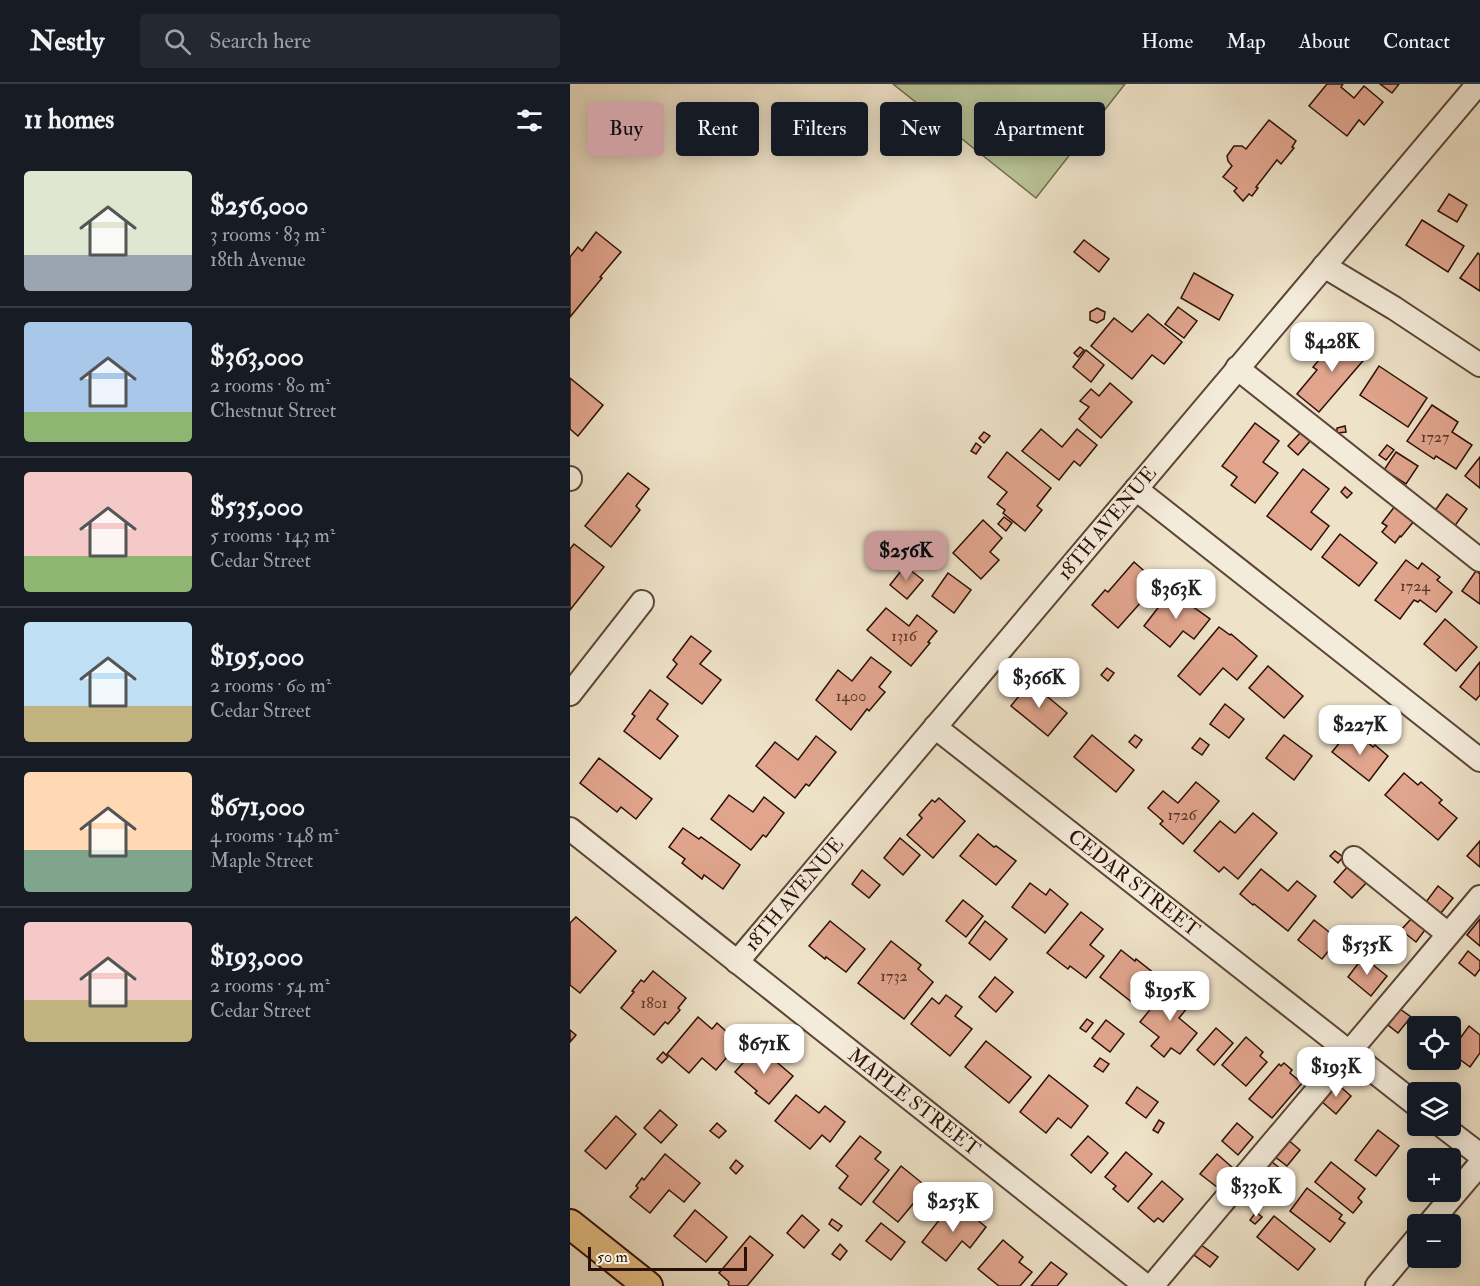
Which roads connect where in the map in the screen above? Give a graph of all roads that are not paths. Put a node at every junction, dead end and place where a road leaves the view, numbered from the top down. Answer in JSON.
{"nodes":[{"id":1,"x":1478,"y":84,"type":"edge"},
{"id":2,"x":1324,"y":266,"type":"junction"},
{"id":3,"x":1480,"y":365,"type":"edge"},
{"id":4,"x":1238,"y":368,"type":"junction"},
{"id":5,"x":1136,"y":489,"type":"junction"},
{"id":6,"x":1480,"y":560,"type":"edge"},
{"id":7,"x":642,"y":602,"type":"dead end"},
{"id":8,"x":570,"y":694,"type":"edge"},
{"id":9,"x":935,"y":727,"type":"junction"},
{"id":10,"x":1480,"y":760,"type":"edge"},
{"id":11,"x":570,"y":829,"type":"edge"},
{"id":12,"x":1354,"y":858,"type":"dead end"},
{"id":13,"x":1480,"y":897,"type":"edge"},
{"id":14,"x":1448,"y":934,"type":"junction"},
{"id":15,"x":737,"y":962,"type":"junction"},
{"id":16,"x":1349,"y":1052,"type":"junction"},
{"id":17,"x":1407,"y":1097,"type":"edge"},
{"id":18,"x":1455,"y":1136,"type":"edge"},
{"id":19,"x":1480,"y":1155,"type":"edge"},
{"id":20,"x":1480,"y":1164,"type":"edge"},
{"id":21,"x":1438,"y":1214,"type":"edge"},
{"id":22,"x":570,"y":1224,"type":"edge"},
{"id":23,"x":1407,"y":1251,"type":"edge"},
{"id":24,"x":648,"y":1286,"type":"edge"},
{"id":25,"x":1146,"y":1286,"type":"edge"},
{"id":26,"x":1152,"y":1286,"type":"edge"},
{"id":27,"x":1377,"y":1286,"type":"edge"}],
"edges":[{"from":1,"to":2,"type":"street","name":"18TH AVENUE"},
{"from":2,"to":3,"type":"street"},
{"from":2,"to":4,"type":"street","name":"18TH AVENUE"},
{"from":4,"to":5,"type":"street","name":"18TH AVENUE"},
{"from":4,"to":6,"type":"street"},
{"from":5,"to":9,"type":"street","name":"18TH AVENUE"},
{"from":5,"to":10,"type":"street"},
{"from":7,"to":8,"type":"street"},
{"from":9,"to":15,"type":"street","name":"18TH AVENUE"},
{"from":9,"to":16,"type":"street","name":"CEDAR STREET"},
{"from":11,"to":15,"type":"street","name":"MAPLE STREET"},
{"from":12,"to":14,"type":"street"},
{"from":13,"to":14,"type":"street"},
{"from":14,"to":16,"type":"street"},
{"from":15,"to":25,"type":"street","name":"MAPLE STREET"},
{"from":16,"to":17,"type":"street","name":"CEDAR STREET"},
{"from":16,"to":26,"type":"street"},
{"from":18,"to":19,"type":"street"},
{"from":20,"to":21,"type":"street"},
{"from":22,"to":24,"type":"main road"},
{"from":23,"to":27,"type":"street"}]}
